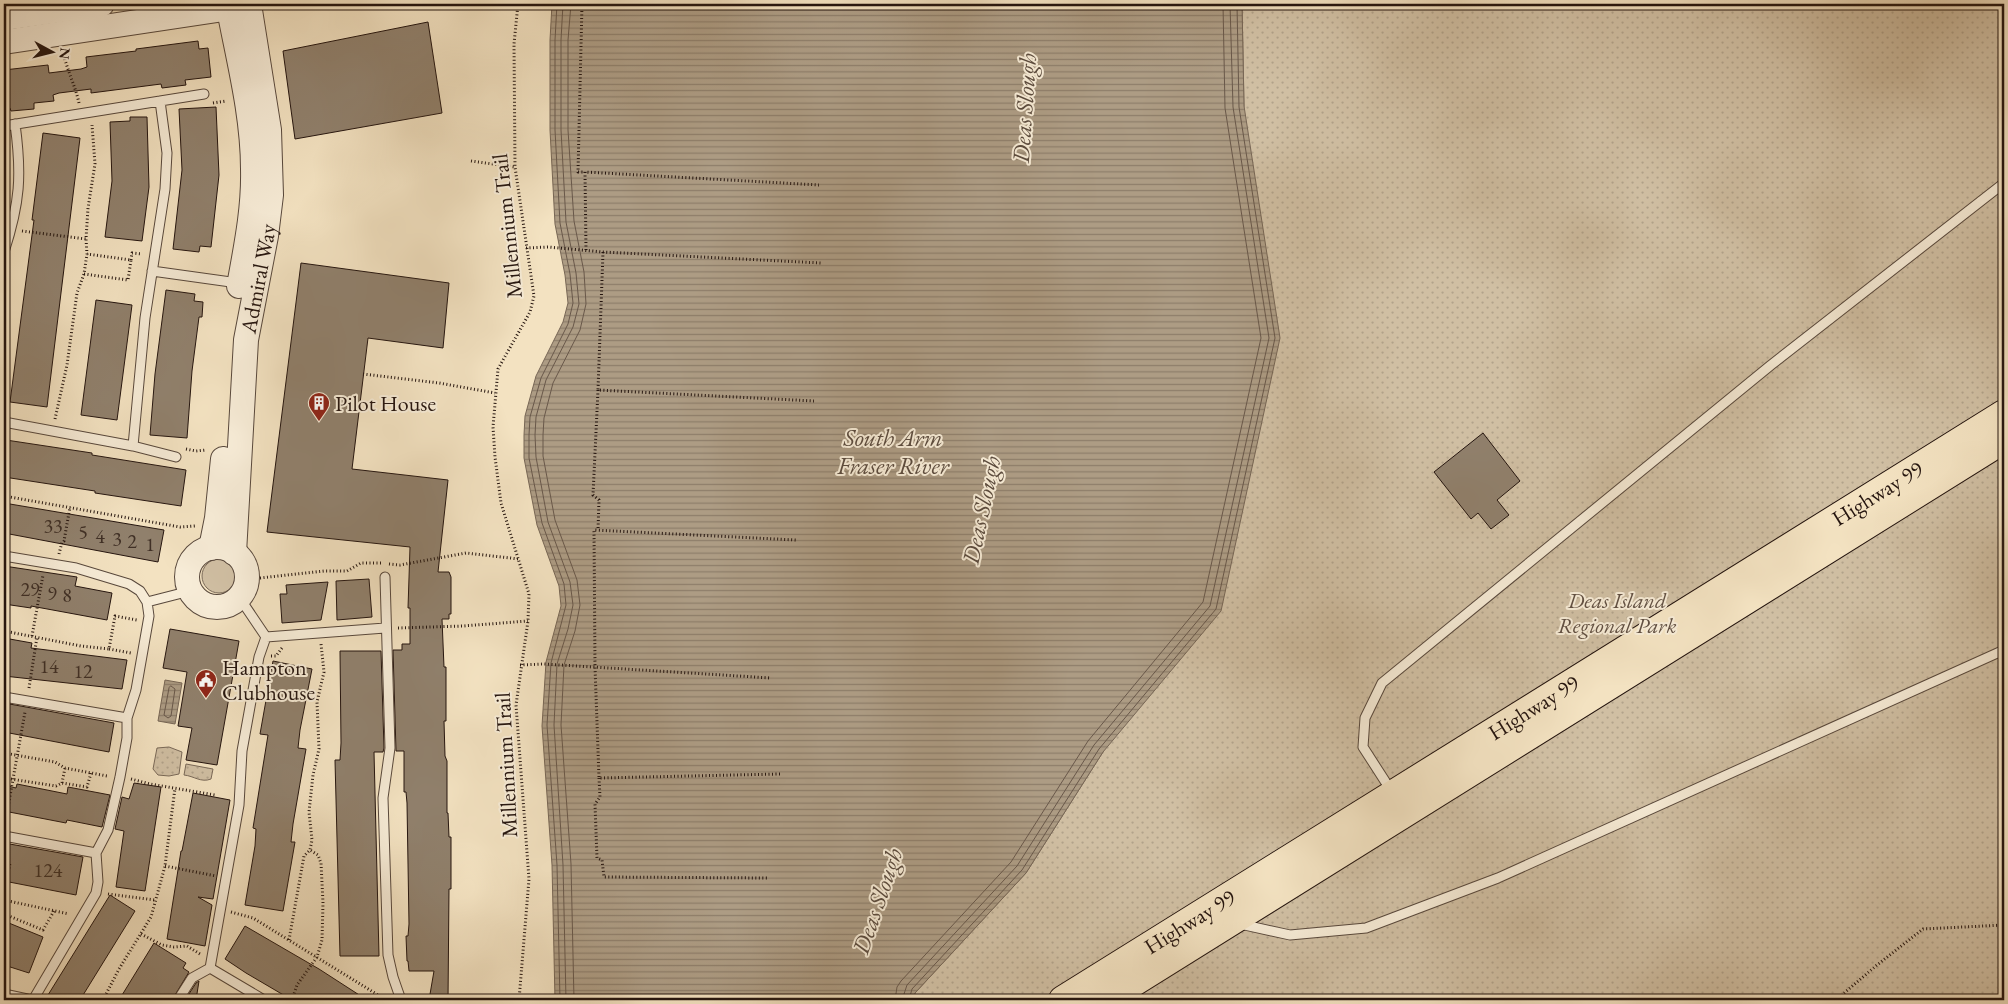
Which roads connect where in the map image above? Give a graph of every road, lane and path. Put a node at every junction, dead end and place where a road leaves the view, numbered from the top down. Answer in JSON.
{"nodes":[{"id":1,"x":102,"y":4,"type":"edge"},
{"id":2,"x":518,"y":4,"type":"edge"},
{"id":3,"x":582,"y":4,"type":"edge"},
{"id":4,"x":239,"y":5,"type":"edge"},
{"id":5,"x":4,"y":18,"type":"edge"},
{"id":6,"x":4,"y":42,"type":"edge"},
{"id":7,"x":61,"y":44,"type":"dead end"},
{"id":8,"x":204,"y":94,"type":"dead end"},
{"id":9,"x":160,"y":101,"type":"junction"},
{"id":10,"x":86,"y":112,"type":"junction"},
{"id":11,"x":15,"y":124,"type":"junction"},
{"id":12,"x":4,"y":126,"type":"edge"},
{"id":13,"x":471,"y":161,"type":"dead end"},
{"id":14,"x":515,"y":167,"type":"junction"},
{"id":15,"x":585,"y":172,"type":"junction"},
{"id":16,"x":2004,"y":183,"type":"edge"},
{"id":17,"x":819,"y":184,"type":"dead end"},
{"id":18,"x":11,"y":230,"type":"junction"},
{"id":19,"x":86,"y":239,"type":"junction"},
{"id":20,"x":526,"y":248,"type":"junction"},
{"id":21,"x":586,"y":250,"type":"junction"},
{"id":22,"x":4,"y":252,"type":"edge"},
{"id":23,"x":603,"y":252,"type":"junction"},
{"id":24,"x":87,"y":254,"type":"junction"},
{"id":25,"x":821,"y":263,"type":"dead end"},
{"id":26,"x":152,"y":271,"type":"junction"},
{"id":27,"x":84,"y":274,"type":"junction"},
{"id":28,"x":248,"y":284,"type":"junction"},
{"id":29,"x":363,"y":374,"type":"dead end"},
{"id":30,"x":598,"y":390,"type":"junction"},
{"id":31,"x":495,"y":393,"type":"junction"},
{"id":32,"x":814,"y":401,"type":"dead end"},
{"id":33,"x":2004,"y":414,"type":"edge"},
{"id":34,"x":4,"y":422,"type":"edge"},
{"id":35,"x":53,"y":432,"type":"junction"},
{"id":36,"x":2004,"y":439,"type":"edge"},
{"id":37,"x":133,"y":446,"type":"junction"},
{"id":38,"x":207,"y":450,"type":"dead end"},
{"id":39,"x":176,"y":457,"type":"joint"},
{"id":40,"x":4,"y":496,"type":"edge"},
{"id":41,"x":70,"y":507,"type":"junction"},
{"id":42,"x":201,"y":526,"type":"dead end"},
{"id":43,"x":598,"y":530,"type":"junction"},
{"id":44,"x":796,"y":540,"type":"dead end"},
{"id":45,"x":211,"y":548,"type":"junction"},
{"id":46,"x":234,"y":553,"type":"junction"},
{"id":47,"x":4,"y":556,"type":"edge"},
{"id":48,"x":45,"y":562,"type":"junction"},
{"id":49,"x":57,"y":564,"type":"junction"},
{"id":50,"x":386,"y":577,"type":"dead end"},
{"id":51,"x":190,"y":590,"type":"junction"},
{"id":52,"x":239,"y":596,"type":"junction"},
{"id":53,"x":147,"y":602,"type":"junction"},
{"id":54,"x":528,"y":620,"type":"junction"},
{"id":55,"x":148,"y":622,"type":"junction"},
{"id":56,"x":385,"y":628,"type":"junction"},
{"id":57,"x":4,"y":631,"type":"edge"},
{"id":58,"x":320,"y":634,"type":"junction"},
{"id":59,"x":32,"y":636,"type":"junction"},
{"id":60,"x":38,"y":637,"type":"junction"},
{"id":61,"x":266,"y":637,"type":"junction"},
{"id":62,"x":109,"y":649,"type":"junction"},
{"id":63,"x":2004,"y":650,"type":"edge"},
{"id":64,"x":142,"y":655,"type":"junction"},
{"id":65,"x":520,"y":665,"type":"junction"},
{"id":66,"x":595,"y":667,"type":"junction"},
{"id":67,"x":771,"y":678,"type":"dead end"},
{"id":68,"x":4,"y":698,"type":"edge"},
{"id":69,"x":26,"y":701,"type":"junction"},
{"id":70,"x":127,"y":718,"type":"junction"},
{"id":71,"x":4,"y":753,"type":"edge"},
{"id":72,"x":18,"y":756,"type":"junction"},
{"id":73,"x":65,"y":768,"type":"junction"},
{"id":74,"x":91,"y":773,"type":"junction"},
{"id":75,"x":780,"y":774,"type":"dead end"},
{"id":76,"x":120,"y":777,"type":"junction"},
{"id":77,"x":4,"y":778,"type":"edge"},
{"id":78,"x":600,"y":778,"type":"junction"},
{"id":79,"x":14,"y":779,"type":"junction"},
{"id":80,"x":62,"y":783,"type":"junction"},
{"id":81,"x":176,"y":788,"type":"junction"},
{"id":82,"x":215,"y":795,"type":"dead end"},
{"id":83,"x":1394,"y":795,"type":"junction"},
{"id":84,"x":4,"y":828,"type":"edge"},
{"id":85,"x":4,"y":836,"type":"edge"},
{"id":86,"x":310,"y":850,"type":"junction"},
{"id":87,"x":96,"y":853,"type":"junction"},
{"id":88,"x":4,"y":862,"type":"edge"},
{"id":89,"x":165,"y":866,"type":"junction"},
{"id":90,"x":226,"y":877,"type":"junction"},
{"id":91,"x":768,"y":878,"type":"dead end"},
{"id":92,"x":96,"y":893,"type":"junction"},
{"id":93,"x":4,"y":894,"type":"edge"},
{"id":94,"x":4,"y":900,"type":"edge"},
{"id":95,"x":155,"y":900,"type":"junction"},
{"id":96,"x":220,"y":910,"type":"junction"},
{"id":97,"x":54,"y":911,"type":"junction"},
{"id":98,"x":4,"y":914,"type":"edge"},
{"id":99,"x":82,"y":916,"type":"junction"},
{"id":100,"x":1230,"y":922,"type":"junction"},
{"id":101,"x":2004,"y":925,"type":"edge"},
{"id":102,"x":141,"y":934,"type":"junction"},
{"id":103,"x":289,"y":940,"type":"junction"},
{"id":104,"x":317,"y":957,"type":"junction"},
{"id":105,"x":211,"y":964,"type":"junction"},
{"id":106,"x":4,"y":994,"type":"edge"},
{"id":107,"x":33,"y":1000,"type":"edge"},
{"id":108,"x":103,"y":1000,"type":"edge"},
{"id":109,"x":178,"y":1000,"type":"edge"},
{"id":110,"x":264,"y":1000,"type":"edge"},
{"id":111,"x":292,"y":1000,"type":"edge"},
{"id":112,"x":401,"y":1000,"type":"edge"},
{"id":113,"x":518,"y":1000,"type":"edge"},
{"id":114,"x":1063,"y":1000,"type":"edge"},
{"id":115,"x":1106,"y":1000,"type":"edge"},
{"id":116,"x":1836,"y":1000,"type":"edge"}],
"edges":[{"from":1,"to":5,"type":"street"},
{"from":2,"to":14,"type":"path","name":"Millennium Trail"},
{"from":3,"to":15,"type":"path"},
{"from":4,"to":6,"type":"street"},
{"from":4,"to":28,"type":"street","name":"Admiral Way"},
{"from":7,"to":10,"type":"path"},
{"from":8,"to":9,"type":"lane"},
{"from":9,"to":10,"type":"lane"},
{"from":9,"to":26,"type":"lane"},
{"from":10,"to":11,"type":"lane"},
{"from":10,"to":19,"type":"path"},
{"from":11,"to":12,"type":"lane"},
{"from":11,"to":18,"type":"lane"},
{"from":13,"to":14,"type":"path"},
{"from":14,"to":20,"type":"path","name":"Millennium Trail"},
{"from":15,"to":17,"type":"path"},
{"from":15,"to":21,"type":"path"},
{"from":16,"to":83,"type":"lane"},
{"from":18,"to":19,"type":"path"},
{"from":18,"to":22,"type":"lane"},
{"from":19,"to":24,"type":"path"},
{"from":20,"to":21,"type":"path"},
{"from":20,"to":31,"type":"path","name":"Millennium Trail"},
{"from":21,"to":23,"type":"path"},
{"from":23,"to":25,"type":"path"},
{"from":23,"to":30,"type":"path"},
{"from":24,"to":27,"type":"path"},
{"from":24,"to":27,"type":"path"},
{"from":26,"to":28,"type":"lane"},
{"from":26,"to":37,"type":"lane"},
{"from":27,"to":35,"type":"path"},
{"from":28,"to":45,"type":"street","name":"Admiral Way"},
{"from":28,"to":46,"type":"street","name":"Admiral Way"},
{"from":29,"to":31,"type":"path"},
{"from":30,"to":32,"type":"path"},
{"from":30,"to":43,"type":"path"},
{"from":31,"to":54,"type":"path","name":"Millennium Trail"},
{"from":33,"to":83,"type":"highway","name":"Highway 99"},
{"from":34,"to":35,"type":"lane"},
{"from":35,"to":37,"type":"lane"},
{"from":36,"to":100,"type":"highway","name":"Highway 99"},
{"from":37,"to":39,"type":"lane"},
{"from":38,"to":39,"type":"path"},
{"from":40,"to":41,"type":"path"},
{"from":41,"to":42,"type":"path"},
{"from":41,"to":49,"type":"path"},
{"from":43,"to":44,"type":"path"},
{"from":43,"to":66,"type":"path"},
{"from":45,"to":46,"type":"street"},
{"from":45,"to":51,"type":"street"},
{"from":46,"to":52,"type":"street"},
{"from":47,"to":48,"type":"lane"},
{"from":48,"to":49,"type":"lane"},
{"from":48,"to":59,"type":"path"},
{"from":49,"to":53,"type":"lane"},
{"from":50,"to":56,"type":"lane"},
{"from":51,"to":52,"type":"street"},
{"from":51,"to":53,"type":"lane"},
{"from":52,"to":61,"type":"lane"},
{"from":53,"to":55,"type":"lane"},
{"from":54,"to":56,"type":"path"},
{"from":54,"to":65,"type":"path","name":"Millennium Trail"},
{"from":55,"to":62,"type":"path"},
{"from":55,"to":64,"type":"lane"},
{"from":56,"to":58,"type":"lane"},
{"from":56,"to":112,"type":"lane"},
{"from":57,"to":59,"type":"path"},
{"from":58,"to":61,"type":"lane"},
{"from":58,"to":86,"type":"path"},
{"from":59,"to":60,"type":"path"},
{"from":60,"to":62,"type":"path"},
{"from":60,"to":69,"type":"path"},
{"from":61,"to":90,"type":"lane"},
{"from":62,"to":64,"type":"path"},
{"from":63,"to":100,"type":"lane"},
{"from":64,"to":70,"type":"lane"},
{"from":65,"to":66,"type":"path"},
{"from":65,"to":113,"type":"path","name":"Millennium Trail"},
{"from":66,"to":67,"type":"path"},
{"from":66,"to":78,"type":"path"},
{"from":68,"to":69,"type":"lane"},
{"from":69,"to":70,"type":"lane"},
{"from":69,"to":72,"type":"path"},
{"from":70,"to":76,"type":"lane"},
{"from":71,"to":72,"type":"path"},
{"from":72,"to":73,"type":"path"},
{"from":72,"to":79,"type":"path"},
{"from":73,"to":74,"type":"path"},
{"from":73,"to":80,"type":"path"},
{"from":74,"to":76,"type":"path"},
{"from":74,"to":80,"type":"path"},
{"from":75,"to":78,"type":"path"},
{"from":76,"to":81,"type":"path"},
{"from":76,"to":87,"type":"lane"},
{"from":77,"to":79,"type":"path"},
{"from":78,"to":91,"type":"path"},
{"from":79,"to":80,"type":"path"},
{"from":79,"to":84,"type":"path"},
{"from":81,"to":82,"type":"path"},
{"from":81,"to":89,"type":"path"},
{"from":83,"to":114,"type":"highway","name":"Highway 99"},
{"from":85,"to":87,"type":"lane"},
{"from":86,"to":103,"type":"path"},
{"from":86,"to":104,"type":"path"},
{"from":87,"to":92,"type":"lane"},
{"from":88,"to":93,"type":"path"},
{"from":89,"to":90,"type":"path"},
{"from":89,"to":95,"type":"path"},
{"from":90,"to":96,"type":"lane"},
{"from":92,"to":95,"type":"path"},
{"from":92,"to":99,"type":"lane"},
{"from":94,"to":97,"type":"path"},
{"from":95,"to":102,"type":"path"},
{"from":96,"to":103,"type":"path"},
{"from":96,"to":105,"type":"lane"},
{"from":97,"to":98,"type":"path"},
{"from":97,"to":99,"type":"path"},
{"from":99,"to":107,"type":"lane"},
{"from":100,"to":115,"type":"highway","name":"Highway 99"},
{"from":101,"to":116,"type":"path"},
{"from":102,"to":105,"type":"path"},
{"from":102,"to":108,"type":"path"},
{"from":103,"to":104,"type":"path"},
{"from":104,"to":111,"type":"path"},
{"from":104,"to":112,"type":"path"},
{"from":105,"to":109,"type":"lane"},
{"from":105,"to":110,"type":"lane"},
{"from":106,"to":107,"type":"lane"}]}
